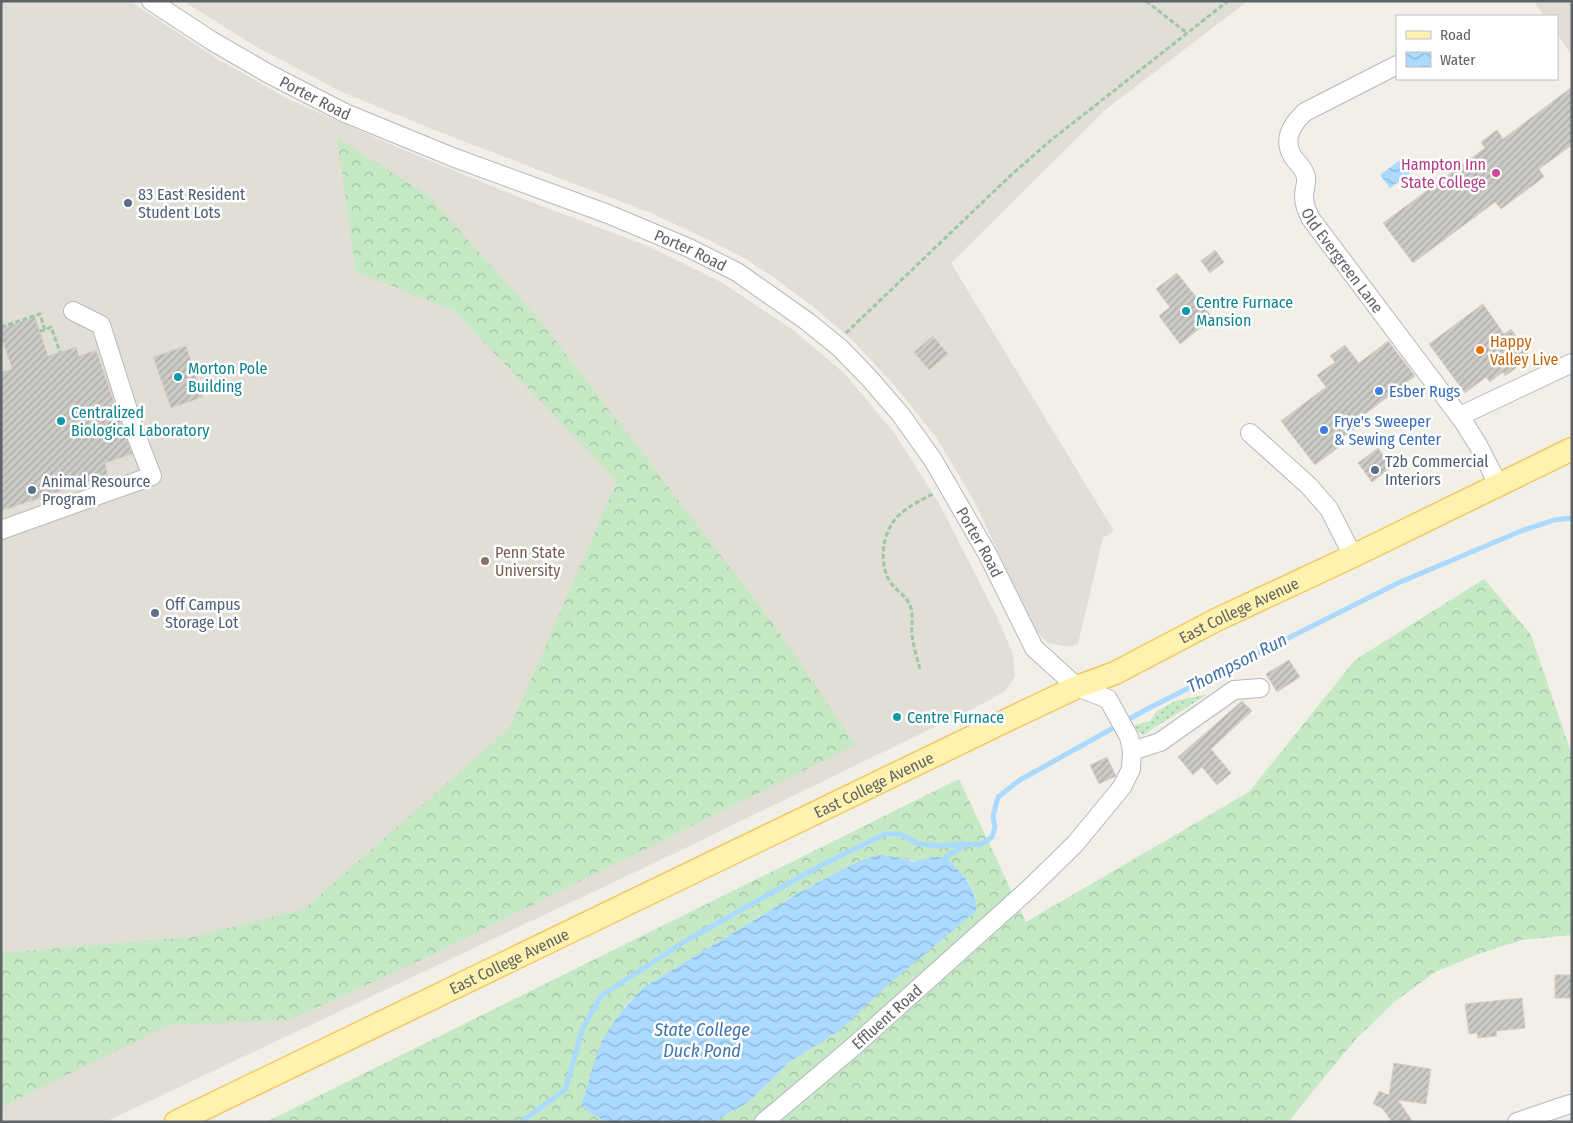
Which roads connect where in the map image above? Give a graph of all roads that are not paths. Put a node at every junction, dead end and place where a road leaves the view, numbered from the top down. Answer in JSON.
{"nodes":[{"id":1,"x":151,"y":1,"type":"edge"},
{"id":2,"x":1396,"y":66,"type":"edge"},
{"id":3,"x":73,"y":311,"type":"dead end"},
{"id":4,"x":1572,"y":363,"type":"edge"},
{"id":5,"x":1460,"y":416,"type":"junction"},
{"id":6,"x":1250,"y":433,"type":"dead end"},
{"id":7,"x":1572,"y":449,"type":"edge"},
{"id":8,"x":1498,"y":484,"type":"junction"},
{"id":9,"x":1,"y":530,"type":"edge"},
{"id":10,"x":1353,"y":556,"type":"junction"},
{"id":11,"x":1076,"y":687,"type":"junction"},
{"id":12,"x":1260,"y":688,"type":"dead end"},
{"id":13,"x":1132,"y":750,"type":"junction"},
{"id":14,"x":1570,"y":1104,"type":"dead end"},
{"id":15,"x":176,"y":1122,"type":"edge"},
{"id":16,"x":764,"y":1122,"type":"edge"},
{"id":17,"x":1516,"y":1122,"type":"edge"}],
"edges":[{"from":1,"to":11,"type":"street","name":"Porter Road"},
{"from":2,"to":5,"type":"street","name":"Old Evergreen Lane"},
{"from":3,"to":9,"type":"street"},
{"from":4,"to":5,"type":"street"},
{"from":5,"to":8,"type":"street","name":"Old Evergreen Lane"},
{"from":6,"to":10,"type":"street"},
{"from":7,"to":8,"type":"main road","name":"East College Avenue"},
{"from":8,"to":10,"type":"main road","name":"East College Avenue"},
{"from":10,"to":11,"type":"main road","name":"East College Avenue"},
{"from":11,"to":13,"type":"street"},
{"from":11,"to":15,"type":"main road","name":"East College Avenue"},
{"from":12,"to":13,"type":"street"},
{"from":13,"to":16,"type":"street","name":"Effluent Road"},
{"from":14,"to":17,"type":"street"}]}
